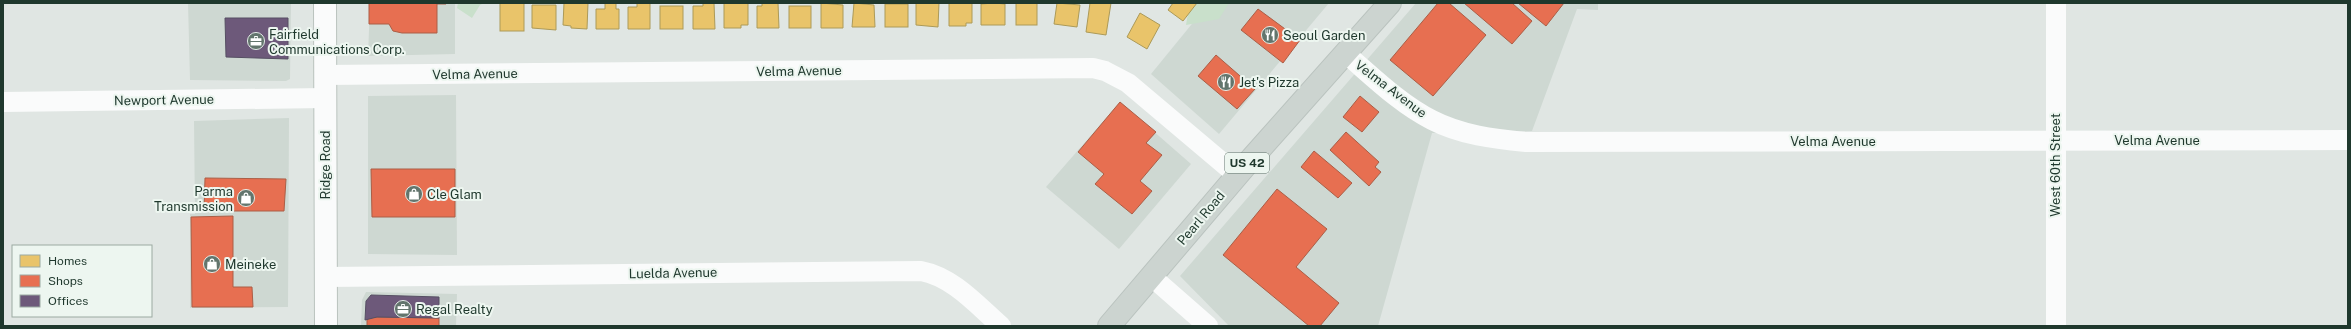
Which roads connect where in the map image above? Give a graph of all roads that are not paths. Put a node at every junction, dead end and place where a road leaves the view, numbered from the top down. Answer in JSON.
{"nodes":[{"id":1,"x":325,"y":3,"type":"edge"},
{"id":2,"x":1390,"y":3,"type":"edge"},
{"id":3,"x":2056,"y":3,"type":"edge"},
{"id":4,"x":1345,"y":53,"type":"junction"},
{"id":5,"x":325,"y":75,"type":"junction"},
{"id":6,"x":325,"y":98,"type":"junction"},
{"id":7,"x":3,"y":102,"type":"edge"},
{"id":8,"x":2055,"y":140,"type":"junction"},
{"id":9,"x":2348,"y":140,"type":"edge"},
{"id":10,"x":1237,"y":175,"type":"junction"},
{"id":11,"x":326,"y":277,"type":"junction"},
{"id":12,"x":1152,"y":277,"type":"junction"},
{"id":13,"x":326,"y":326,"type":"edge"},
{"id":14,"x":1001,"y":326,"type":"edge"},
{"id":15,"x":1109,"y":326,"type":"edge"},
{"id":16,"x":1208,"y":326,"type":"edge"},
{"id":17,"x":2056,"y":326,"type":"edge"}],
"edges":[{"from":1,"to":5,"type":"main road","name":"Ridge Road"},
{"from":2,"to":4,"type":"main road","name":"Pearl Road","number":"US 42"},
{"from":3,"to":8,"type":"street","name":"West 60th Street"},
{"from":4,"to":8,"type":"street","name":"Velma Avenue"},
{"from":4,"to":10,"type":"main road","name":"Pearl Road","number":"US 42"},
{"from":5,"to":6,"type":"main road","name":"Ridge Road"},
{"from":5,"to":10,"type":"street","name":"Velma Avenue"},
{"from":6,"to":7,"type":"street","name":"Newport Avenue"},
{"from":6,"to":11,"type":"main road","name":"Ridge Road"},
{"from":8,"to":9,"type":"street","name":"Velma Avenue"},
{"from":8,"to":17,"type":"street","name":"West 60th Street"},
{"from":10,"to":12,"type":"main road","name":"Pearl Road","number":"US 42"},
{"from":11,"to":13,"type":"main road","name":"Ridge Road"},
{"from":11,"to":14,"type":"street","name":"Luelda Avenue"},
{"from":12,"to":15,"type":"main road","name":"Pearl Road","number":"US 42"},
{"from":12,"to":16,"type":"street"}]}
